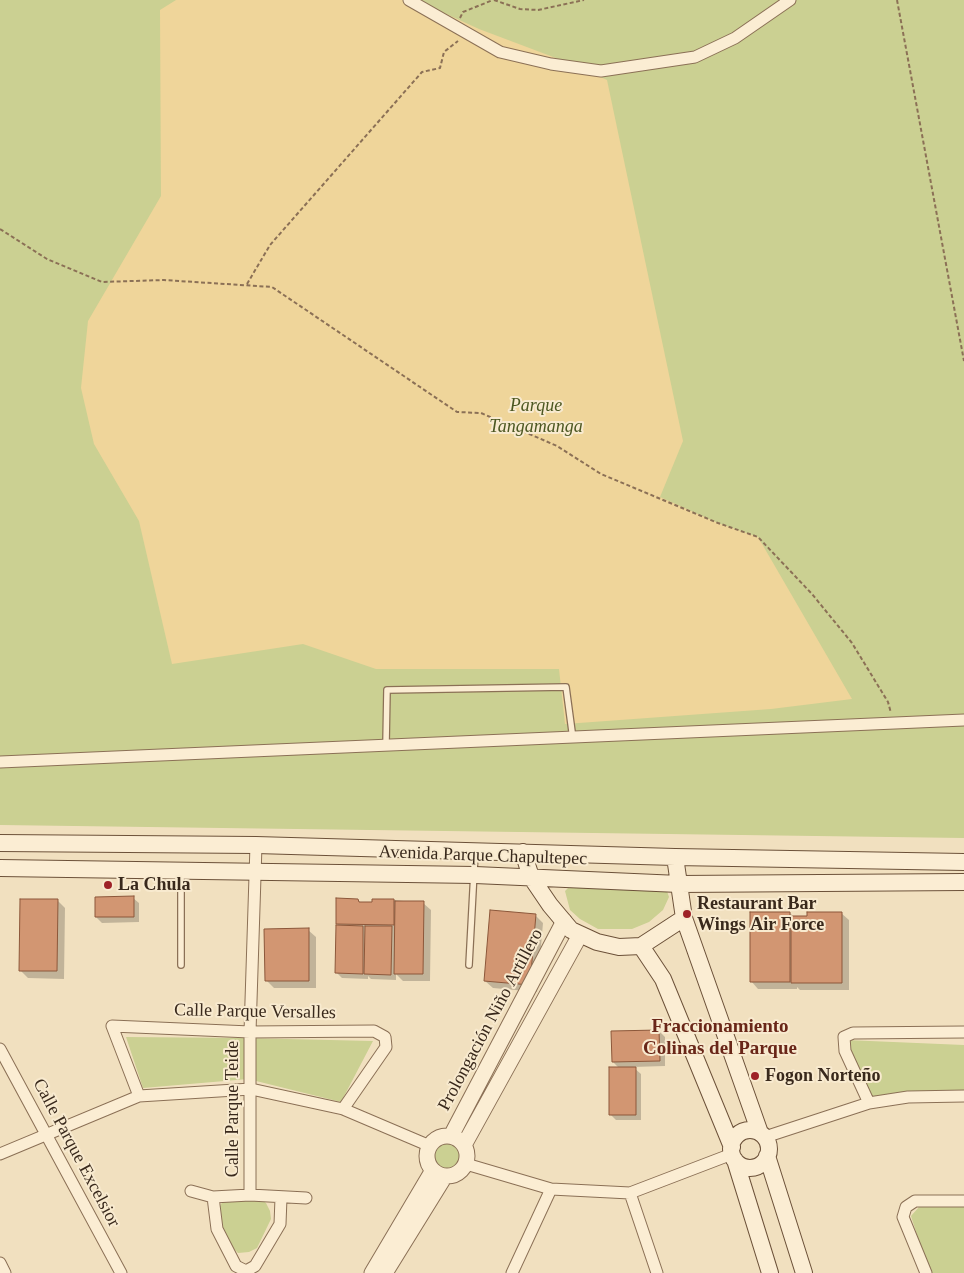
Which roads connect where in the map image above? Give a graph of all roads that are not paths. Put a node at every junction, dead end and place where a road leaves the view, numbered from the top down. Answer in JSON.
{"nodes":[{"id":1,"x":409,"y":0,"type":"edge"},
{"id":2,"x":790,"y":0,"type":"edge"},
{"id":3,"x":964,"y":720,"type":"edge"},
{"id":4,"x":573,"y":739,"type":"junction"},
{"id":5,"x":386,"y":744,"type":"junction"},
{"id":6,"x":0,"y":762,"type":"edge"},
{"id":7,"x":0,"y":843,"type":"edge"},
{"id":8,"x":256,"y":844,"type":"junction"},
{"id":9,"x":475,"y":851,"type":"junction"},
{"id":10,"x":523,"y":852,"type":"junction"},
{"id":11,"x":675,"y":857,"type":"junction"},
{"id":12,"x":964,"y":862,"type":"edge"},
{"id":13,"x":0,"y":868,"type":"edge"},
{"id":14,"x":181,"y":870,"type":"junction"},
{"id":15,"x":254,"y":870,"type":"junction"},
{"id":16,"x":475,"y":875,"type":"junction"},
{"id":17,"x":531,"y":876,"type":"junction"},
{"id":18,"x":964,"y":882,"type":"edge"},
{"id":19,"x":679,"y":884,"type":"junction"},
{"id":20,"x":684,"y":918,"type":"junction"},
{"id":21,"x":564,"y":921,"type":"junction"},
{"id":22,"x":580,"y":935,"type":"junction"},
{"id":23,"x":641,"y":946,"type":"junction"},
{"id":24,"x":181,"y":965,"type":"dead end"},
{"id":25,"x":469,"y":965,"type":"dead end"},
{"id":26,"x":250,"y":1032,"type":"junction"},
{"id":27,"x":964,"y":1032,"type":"edge"},
{"id":28,"x":0,"y":1049,"type":"edge"},
{"id":29,"x":251,"y":1089,"type":"junction"},
{"id":30,"x":139,"y":1096,"type":"junction"},
{"id":31,"x":964,"y":1096,"type":"edge"},
{"id":32,"x":869,"y":1103,"type":"junction"},
{"id":33,"x":343,"y":1109,"type":"junction"},
{"id":34,"x":45,"y":1134,"type":"junction"},
{"id":35,"x":763,"y":1135,"type":"junction"},
{"id":36,"x":458,"y":1141,"type":"junction"},
{"id":37,"x":430,"y":1146,"type":"junction"},
{"id":38,"x":0,"y":1154,"type":"edge"},
{"id":39,"x":733,"y":1154,"type":"junction"},
{"id":40,"x":767,"y":1156,"type":"junction"},
{"id":41,"x":466,"y":1164,"type":"junction"},
{"id":42,"x":439,"y":1173,"type":"junction"},
{"id":43,"x":551,"y":1189,"type":"junction"},
{"id":44,"x":191,"y":1192,"type":"dead end"},
{"id":45,"x":630,"y":1193,"type":"junction"},
{"id":46,"x":250,"y":1195,"type":"junction"},
{"id":47,"x":213,"y":1197,"type":"junction"},
{"id":48,"x":282,"y":1198,"type":"junction"},
{"id":49,"x":306,"y":1198,"type":"dead end"},
{"id":50,"x":964,"y":1200,"type":"edge"},
{"id":51,"x":0,"y":1263,"type":"edge"},
{"id":52,"x":6,"y":1273,"type":"edge"},
{"id":53,"x":121,"y":1273,"type":"edge"},
{"id":54,"x":372,"y":1273,"type":"edge"},
{"id":55,"x":385,"y":1273,"type":"edge"},
{"id":56,"x":512,"y":1273,"type":"edge"},
{"id":57,"x":657,"y":1273,"type":"edge"},
{"id":58,"x":770,"y":1273,"type":"edge"},
{"id":59,"x":804,"y":1273,"type":"edge"},
{"id":60,"x":926,"y":1273,"type":"edge"}],
"edges":[{"from":1,"to":2,"type":"street"},
{"from":3,"to":4,"type":"street"},
{"from":4,"to":5,"type":"street"},
{"from":4,"to":5,"type":"lane"},
{"from":5,"to":6,"type":"street"},
{"from":7,"to":8,"type":"main road","name":"Avenida Parque Chapultepec"},
{"from":8,"to":9,"type":"main road","name":"Avenida Parque Chapultepec"},
{"from":8,"to":15,"type":"street","name":"Calle Parque Teide"},
{"from":9,"to":10,"type":"main road","name":"Avenida Parque Chapultepec"},
{"from":9,"to":16,"type":"lane"},
{"from":10,"to":11,"type":"main road","name":"Avenida Parque Chapultepec"},
{"from":10,"to":17,"type":"main road"},
{"from":11,"to":12,"type":"main road","name":"Avenida Parque Chapultepec"},
{"from":11,"to":19,"type":"main road"},
{"from":13,"to":14,"type":"main road","name":"Avenida Parque Chapultepec"},
{"from":14,"to":15,"type":"main road","name":"Avenida Parque Chapultepec"},
{"from":14,"to":24,"type":"lane"},
{"from":15,"to":16,"type":"main road","name":"Avenida Parque Chapultepec"},
{"from":15,"to":26,"type":"street","name":"Calle Parque Teide"},
{"from":16,"to":17,"type":"main road","name":"Avenida Parque Chapultepec"},
{"from":16,"to":25,"type":"lane"},
{"from":17,"to":19,"type":"main road","name":"Avenida Parque Chapultepec"},
{"from":17,"to":21,"type":"main road"},
{"from":18,"to":19,"type":"main road","name":"Avenida Parque Chapultepec"},
{"from":19,"to":20,"type":"main road"},
{"from":20,"to":23,"type":"main road"},
{"from":20,"to":35,"type":"main road"},
{"from":21,"to":22,"type":"main road"},
{"from":21,"to":36,"type":"street","name":"Prolongación Niño Artillero"},
{"from":22,"to":23,"type":"main road"},
{"from":22,"to":36,"type":"street","name":"Prolongación Niño Artillero"},
{"from":23,"to":39,"type":"main road"},
{"from":26,"to":29,"type":"street","name":"Calle Parque Teide"},
{"from":26,"to":30,"type":"street","name":"Calle Parque Versalles"},
{"from":26,"to":33,"type":"street","name":"Calle Parque Versalles"},
{"from":27,"to":32,"type":"street"},
{"from":28,"to":34,"type":"street","name":"Calle Parque Excelsior"},
{"from":29,"to":30,"type":"street"},
{"from":29,"to":33,"type":"street"},
{"from":29,"to":46,"type":"street","name":"Calle Parque Teide"},
{"from":30,"to":34,"type":"street"},
{"from":31,"to":32,"type":"street"},
{"from":32,"to":35,"type":"street"},
{"from":33,"to":37,"type":"street"},
{"from":34,"to":38,"type":"street"},
{"from":34,"to":53,"type":"street","name":"Calle Parque Excelsior"},
{"from":35,"to":39,"type":"main road"},
{"from":35,"to":40,"type":"main road"},
{"from":36,"to":37,"type":"street"},
{"from":36,"to":41,"type":"street"},
{"from":37,"to":42,"type":"street"},
{"from":39,"to":40,"type":"main road"},
{"from":39,"to":45,"type":"street"},
{"from":39,"to":58,"type":"main road"},
{"from":40,"to":59,"type":"main road"},
{"from":41,"to":42,"type":"street"},
{"from":41,"to":43,"type":"street"},
{"from":42,"to":54,"type":"street"},
{"from":42,"to":55,"type":"street"},
{"from":43,"to":45,"type":"street"},
{"from":43,"to":56,"type":"street"},
{"from":44,"to":47,"type":"street","name":"Calle Parque Teide"},
{"from":45,"to":57,"type":"street"},
{"from":46,"to":47,"type":"street","name":"Calle Parque Teide"},
{"from":46,"to":48,"type":"street","name":"Calle Parque Teide"},
{"from":47,"to":48,"type":"street","name":"Calle Parque Teide"},
{"from":48,"to":49,"type":"street","name":"Calle Parque Teide"},
{"from":50,"to":60,"type":"street"},
{"from":51,"to":52,"type":"street"}]}
